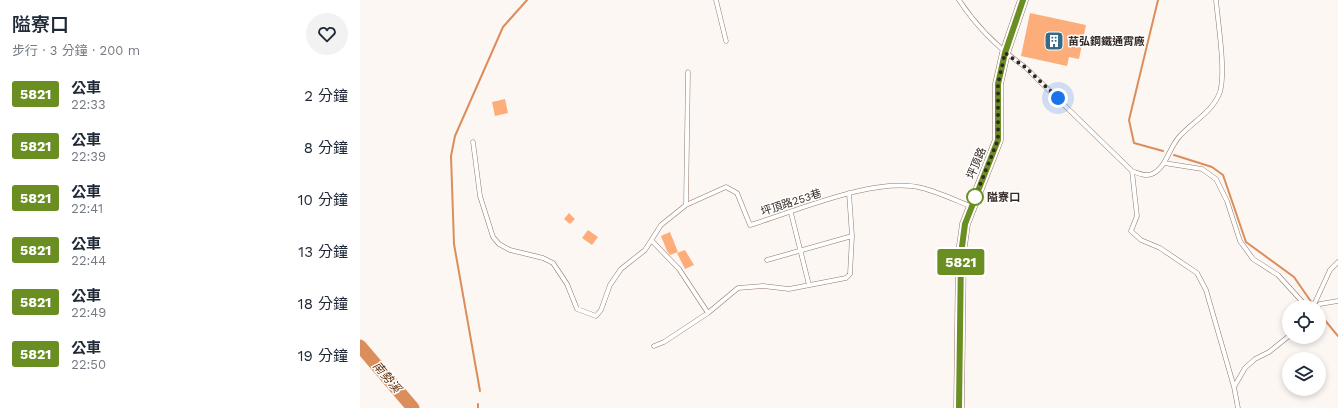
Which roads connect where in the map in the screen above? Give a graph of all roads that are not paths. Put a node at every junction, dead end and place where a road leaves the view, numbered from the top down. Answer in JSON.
{"nodes":[{"id":1,"x":716,"y":0,"type":"edge"},
{"id":2,"x":958,"y":0,"type":"edge"},
{"id":3,"x":1023,"y":0,"type":"edge"},
{"id":4,"x":1216,"y":0,"type":"edge"},
{"id":5,"x":726,"y":41,"type":"dead end"},
{"id":6,"x":1005,"y":53,"type":"junction"},
{"id":7,"x":688,"y":72,"type":"dead end"},
{"id":8,"x":473,"y":142,"type":"dead end"},
{"id":9,"x":1164,"y":163,"type":"junction"},
{"id":10,"x":1132,"y":171,"type":"junction"},
{"id":11,"x":849,"y":193,"type":"junction"},
{"id":12,"x":686,"y":205,"type":"junction"},
{"id":13,"x":971,"y":206,"type":"junction"},
{"id":14,"x":791,"y":213,"type":"junction"},
{"id":15,"x":852,"y":236,"type":"junction"},
{"id":16,"x":652,"y":241,"type":"junction"},
{"id":17,"x":802,"y":250,"type":"junction"},
{"id":18,"x":767,"y":260,"type":"dead end"},
{"id":19,"x":1338,"y":262,"type":"edge"},
{"id":20,"x":809,"y":285,"type":"junction"},
{"id":21,"x":1301,"y":300,"type":"edge"},
{"id":22,"x":1316,"y":300,"type":"edge"},
{"id":23,"x":1338,"y":301,"type":"edge"},
{"id":24,"x":1326,"y":303,"type":"edge"},
{"id":25,"x":708,"y":313,"type":"junction"},
{"id":26,"x":1282,"y":342,"type":"edge"},
{"id":27,"x":654,"y":346,"type":"dead end"},
{"id":28,"x":1234,"y":387,"type":"junction"},
{"id":29,"x":959,"y":408,"type":"edge"},
{"id":30,"x":1238,"y":408,"type":"edge"}],
"edges":[{"from":1,"to":5,"type":"lane"},
{"from":2,"to":6,"type":"lane"},
{"from":3,"to":6,"type":"street","name":"坪頂路"},
{"from":4,"to":9,"type":"lane"},
{"from":6,"to":10,"type":"lane"},
{"from":6,"to":13,"type":"street","name":"坪頂路"},
{"from":7,"to":12,"type":"lane"},
{"from":8,"to":16,"type":"lane","name":"坪頂路253巷"},
{"from":9,"to":10,"type":"lane"},
{"from":9,"to":21,"type":"lane"},
{"from":10,"to":28,"type":"lane"},
{"from":11,"to":13,"type":"lane","name":"坪頂路253巷"},
{"from":11,"to":14,"type":"lane","name":"坪頂路253巷"},
{"from":11,"to":15,"type":"lane"},
{"from":12,"to":14,"type":"lane","name":"坪頂路253巷"},
{"from":12,"to":16,"type":"lane","name":"坪頂路253巷"},
{"from":13,"to":29,"type":"street","name":"坪頂路"},
{"from":14,"to":17,"type":"lane"},
{"from":15,"to":17,"type":"lane"},
{"from":15,"to":20,"type":"lane"},
{"from":16,"to":25,"type":"lane"},
{"from":17,"to":18,"type":"lane"},
{"from":17,"to":20,"type":"lane"},
{"from":19,"to":22,"type":"lane"},
{"from":20,"to":25,"type":"lane"},
{"from":23,"to":24,"type":"lane"},
{"from":25,"to":27,"type":"lane"},
{"from":26,"to":28,"type":"lane"},
{"from":28,"to":30,"type":"lane"}]}
